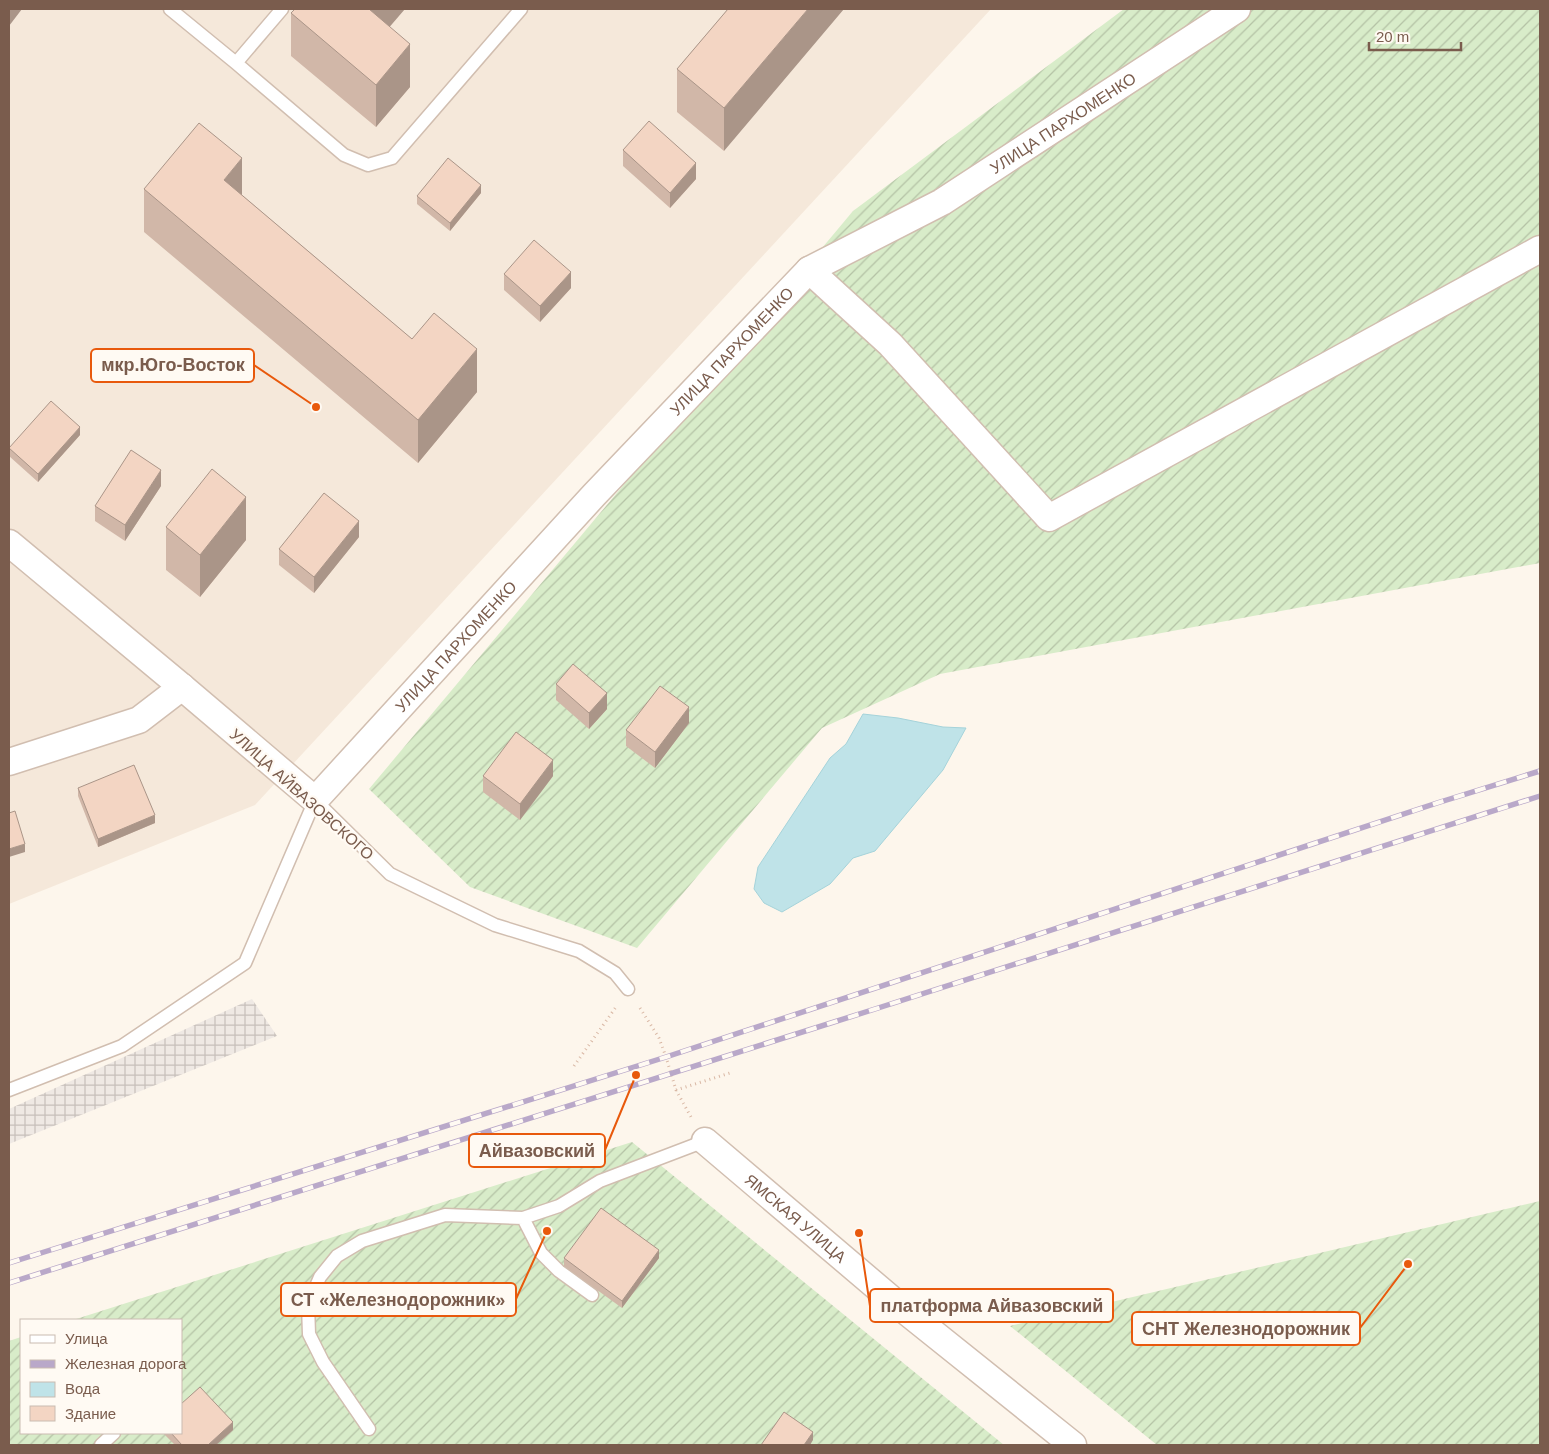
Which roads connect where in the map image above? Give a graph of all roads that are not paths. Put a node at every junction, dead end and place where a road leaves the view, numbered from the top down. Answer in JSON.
{"nodes":[{"id":1,"x":170,"y":9,"type":"edge"},
{"id":2,"x":282,"y":9,"type":"edge"},
{"id":3,"x":521,"y":9,"type":"edge"},
{"id":4,"x":1237,"y":9,"type":"edge"},
{"id":5,"x":236,"y":63,"type":"junction"},
{"id":6,"x":1540,"y":249,"type":"edge"},
{"id":7,"x":809,"y":270,"type":"junction"},
{"id":8,"x":9,"y":543,"type":"edge"},
{"id":9,"x":182,"y":687,"type":"junction"},
{"id":10,"x":9,"y":762,"type":"edge"},
{"id":11,"x":315,"y":800,"type":"junction"},
{"id":12,"x":628,"y":989,"type":"road end"},
{"id":13,"x":9,"y":1090,"type":"edge"},
{"id":14,"x":705,"y":1141,"type":"joint"},
{"id":15,"x":523,"y":1218,"type":"junction"},
{"id":16,"x":592,"y":1295,"type":"dead end"},
{"id":17,"x":369,"y":1430,"type":"dead end"},
{"id":18,"x":113,"y":1434,"type":"edge"},
{"id":19,"x":101,"y":1445,"type":"edge"},
{"id":20,"x":1073,"y":1445,"type":"edge"}],
"edges":[{"from":1,"to":5,"type":"lane"},
{"from":2,"to":5,"type":"lane"},
{"from":3,"to":5,"type":"lane"},
{"from":4,"to":7,"type":"street","name":"УЛИЦА ПАРХОМЕНКО"},
{"from":6,"to":7,"type":"street"},
{"from":7,"to":11,"type":"street","name":"УЛИЦА ПАРХОМЕНКО"},
{"from":8,"to":9,"type":"street","name":"УЛИЦА АЙВАЗОВСКОГО"},
{"from":9,"to":10,"type":"street"},
{"from":9,"to":11,"type":"street","name":"УЛИЦА АЙВАЗОВСКОГО"},
{"from":11,"to":12,"type":"lane","name":"УЛИЦА АЙВАЗОВСКОГО"},
{"from":11,"to":13,"type":"lane"},
{"from":14,"to":15,"type":"lane"},
{"from":14,"to":20,"type":"street","name":"ЯМСКАЯ УЛИЦА"},
{"from":15,"to":16,"type":"lane"},
{"from":15,"to":17,"type":"lane"},
{"from":18,"to":19,"type":"lane"}]}
